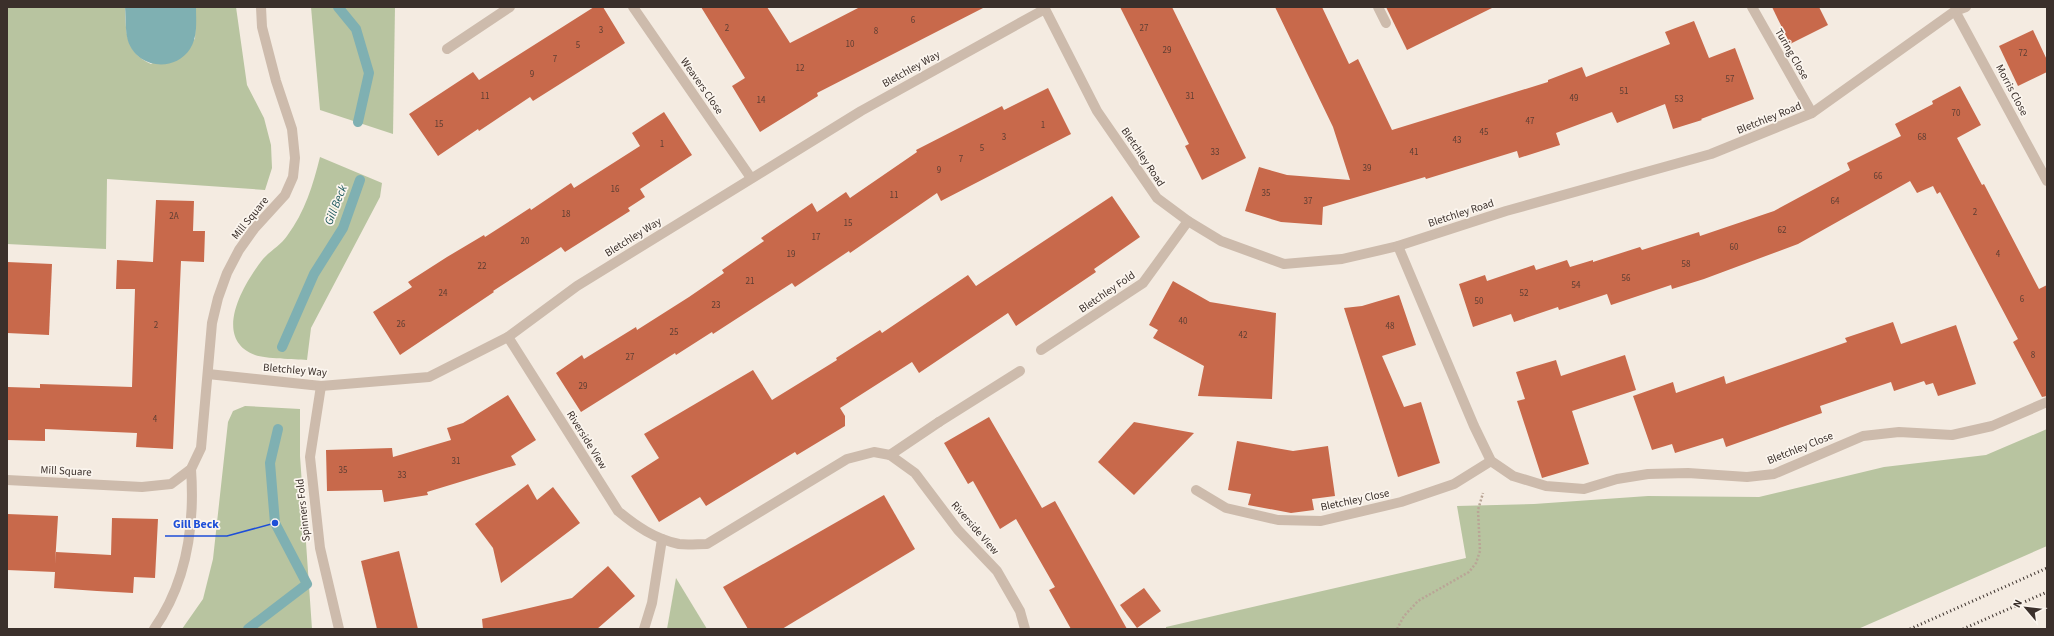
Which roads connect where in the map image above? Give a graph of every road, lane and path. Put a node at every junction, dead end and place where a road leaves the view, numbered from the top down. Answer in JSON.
{"nodes":[{"id":1,"x":261,"y":7,"type":"edge"},
{"id":2,"x":510,"y":7,"type":"edge"},
{"id":3,"x":633,"y":7,"type":"edge"},
{"id":4,"x":1378,"y":7,"type":"edge"},
{"id":5,"x":1752,"y":7,"type":"edge"},
{"id":6,"x":1966,"y":7,"type":"edge"},
{"id":7,"x":1045,"y":8,"type":"edge"},
{"id":8,"x":1955,"y":11,"type":"junction"},
{"id":9,"x":1386,"y":23,"type":"dead end"},
{"id":10,"x":447,"y":49,"type":"dead end"},
{"id":11,"x":1812,"y":113,"type":"junction"},
{"id":12,"x":751,"y":178,"type":"junction"},
{"id":13,"x":2047,"y":181,"type":"edge"},
{"id":14,"x":1188,"y":221,"type":"junction"},
{"id":15,"x":1398,"y":246,"type":"junction"},
{"id":16,"x":508,"y":337,"type":"junction"},
{"id":17,"x":1040,"y":350,"type":"dead end"},
{"id":18,"x":1020,"y":370,"type":"dead end"},
{"id":19,"x":208,"y":374,"type":"junction"},
{"id":20,"x":321,"y":386,"type":"junction"},
{"id":21,"x":2047,"y":402,"type":"edge"},
{"id":22,"x":890,"y":456,"type":"junction"},
{"id":23,"x":1491,"y":461,"type":"junction"},
{"id":24,"x":191,"y":469,"type":"junction"},
{"id":25,"x":7,"y":480,"type":"edge"},
{"id":26,"x":1196,"y":490,"type":"dead end"},
{"id":27,"x":662,"y":539,"type":"junction"},
{"id":28,"x":154,"y":629,"type":"edge"},
{"id":29,"x":339,"y":629,"type":"edge"},
{"id":30,"x":644,"y":629,"type":"edge"},
{"id":31,"x":1025,"y":629,"type":"edge"},
{"id":32,"x":1397,"y":629,"type":"edge"}],
"edges":[{"from":1,"to":19,"type":"street","name":"Mill Square"},
{"from":2,"to":10,"type":"street"},
{"from":3,"to":12,"type":"street","name":"Weavers Close"},
{"from":4,"to":9,"type":"street"},
{"from":5,"to":11,"type":"street","name":"Turing Close"},
{"from":6,"to":8,"type":"street","name":"Bletchley Road"},
{"from":7,"to":12,"type":"street","name":"Bletchley Way"},
{"from":7,"to":14,"type":"street","name":"Bletchley Road"},
{"from":8,"to":11,"type":"street","name":"Bletchley Road"},
{"from":8,"to":13,"type":"street","name":"Morris Close"},
{"from":11,"to":15,"type":"street","name":"Bletchley Road"},
{"from":12,"to":16,"type":"street","name":"Bletchley Way"},
{"from":14,"to":15,"type":"street","name":"Bletchley Road"},
{"from":14,"to":17,"type":"street","name":"Bletchley Fold"},
{"from":15,"to":23,"type":"street"},
{"from":16,"to":20,"type":"street","name":"Bletchley Way"},
{"from":16,"to":27,"type":"street","name":"Riverside View"},
{"from":18,"to":22,"type":"street"},
{"from":19,"to":20,"type":"street","name":"Bletchley Way"},
{"from":19,"to":24,"type":"street","name":"Mill Square"},
{"from":20,"to":29,"type":"street","name":"Spinners Fold"},
{"from":21,"to":23,"type":"street","name":"Bletchley Close"},
{"from":22,"to":27,"type":"street","name":"Riverside View"},
{"from":22,"to":31,"type":"street","name":"Riverside View"},
{"from":23,"to":26,"type":"street","name":"Bletchley Close"},
{"from":23,"to":32,"type":"path"},
{"from":24,"to":25,"type":"street","name":"Mill Square"},
{"from":24,"to":28,"type":"street","name":"Mill Square"},
{"from":27,"to":30,"type":"street"}]}
